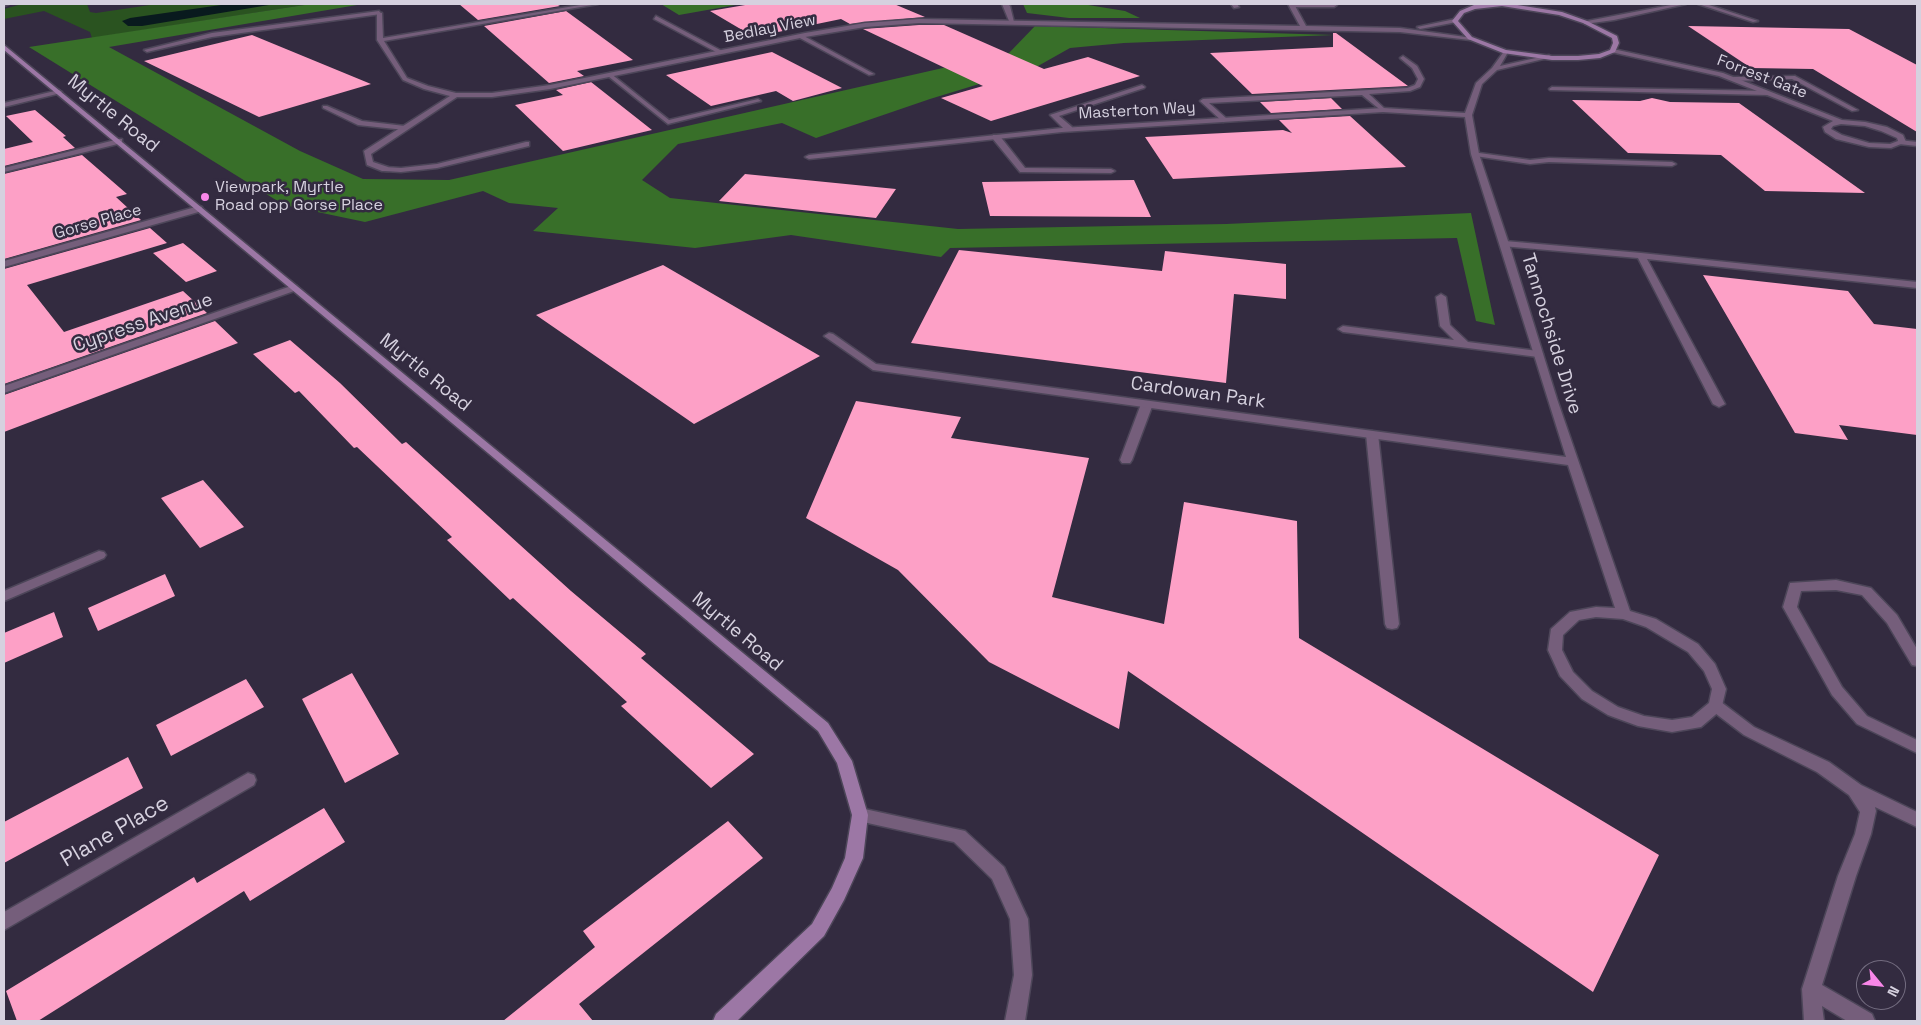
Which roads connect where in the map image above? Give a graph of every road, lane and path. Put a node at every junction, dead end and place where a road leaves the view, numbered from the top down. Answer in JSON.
{"nodes":[{"id":1,"x":595,"y":4,"type":"edge"},
{"id":2,"x":1005,"y":4,"type":"edge"},
{"id":3,"x":1291,"y":4,"type":"edge"},
{"id":4,"x":1502,"y":4,"type":"edge"},
{"id":5,"x":1683,"y":4,"type":"edge"},
{"id":6,"x":1701,"y":4,"type":"edge"},
{"id":7,"x":1334,"y":5,"type":"dead end"},
{"id":8,"x":656,"y":18,"type":"dead end"},
{"id":9,"x":1012,"y":21,"type":"junction"},
{"id":10,"x":1455,"y":21,"type":"junction"},
{"id":11,"x":1756,"y":21,"type":"dead end"},
{"id":12,"x":1585,"y":22,"type":"junction"},
{"id":13,"x":1303,"y":27,"type":"junction"},
{"id":14,"x":1400,"y":30,"type":"junction"},
{"id":15,"x":800,"y":36,"type":"junction"},
{"id":16,"x":1470,"y":38,"type":"junction"},
{"id":17,"x":380,"y":40,"type":"junction"},
{"id":18,"x":4,"y":47,"type":"edge"},
{"id":19,"x":147,"y":50,"type":"dead end"},
{"id":20,"x":1613,"y":51,"type":"junction"},
{"id":21,"x":720,"y":52,"type":"junction"},
{"id":22,"x":1505,"y":52,"type":"junction"},
{"id":23,"x":1403,"y":58,"type":"dead end"},
{"id":24,"x":1548,"y":58,"type":"junction"},
{"id":25,"x":1495,"y":70,"type":"junction"},
{"id":26,"x":871,"y":74,"type":"dead end"},
{"id":27,"x":610,"y":75,"type":"junction"},
{"id":28,"x":1734,"y":79,"type":"junction"},
{"id":29,"x":1142,"y":87,"type":"dead end"},
{"id":30,"x":1552,"y":89,"type":"dead end"},
{"id":31,"x":59,"y":92,"type":"junction"},
{"id":32,"x":1364,"y":93,"type":"junction"},
{"id":33,"x":1768,"y":93,"type":"junction"},
{"id":34,"x":456,"y":95,"type":"junction"},
{"id":35,"x":758,"y":101,"type":"dead end"},
{"id":36,"x":4,"y":104,"type":"edge"},
{"id":37,"x":325,"y":107,"type":"dead end"},
{"id":38,"x":1383,"y":110,"type":"junction"},
{"id":39,"x":1854,"y":110,"type":"dead end"},
{"id":40,"x":1468,"y":115,"type":"junction"},
{"id":41,"x":1222,"y":120,"type":"junction"},
{"id":42,"x":1841,"y":122,"type":"junction"},
{"id":43,"x":405,"y":128,"type":"junction"},
{"id":44,"x":1069,"y":129,"type":"junction"},
{"id":45,"x":996,"y":137,"type":"junction"},
{"id":46,"x":119,"y":142,"type":"junction"},
{"id":47,"x":1902,"y":142,"type":"junction"},
{"id":48,"x":526,"y":144,"type":"dead end"},
{"id":49,"x":1917,"y":144,"type":"edge"},
{"id":50,"x":1474,"y":154,"type":"junction"},
{"id":51,"x":809,"y":158,"type":"dead end"},
{"id":52,"x":1672,"y":164,"type":"dead end"},
{"id":53,"x":4,"y":170,"type":"edge"},
{"id":54,"x":1111,"y":171,"type":"dead end"},
{"id":55,"x":200,"y":209,"type":"junction"},
{"id":56,"x":1505,"y":244,"type":"junction"},
{"id":57,"x":1641,"y":256,"type":"junction"},
{"id":58,"x":4,"y":264,"type":"edge"},
{"id":59,"x":1917,"y":284,"type":"edge"},
{"id":60,"x":294,"y":288,"type":"junction"},
{"id":61,"x":1441,"y":297,"type":"dead end"},
{"id":62,"x":1343,"y":330,"type":"dead end"},
{"id":63,"x":830,"y":336,"type":"dead end"},
{"id":64,"x":1465,"y":345,"type":"junction"},
{"id":65,"x":1538,"y":354,"type":"junction"},
{"id":66,"x":4,"y":390,"type":"edge"},
{"id":67,"x":1147,"y":404,"type":"junction"},
{"id":68,"x":1719,"y":404,"type":"dead end"},
{"id":69,"x":1372,"y":434,"type":"junction"},
{"id":70,"x":1126,"y":460,"type":"dead end"},
{"id":71,"x":1572,"y":462,"type":"junction"},
{"id":72,"x":99,"y":555,"type":"dead end"},
{"id":73,"x":4,"y":596,"type":"edge"},
{"id":74,"x":1624,"y":614,"type":"junction"},
{"id":75,"x":1392,"y":624,"type":"dead end"},
{"id":76,"x":1917,"y":661,"type":"edge"},
{"id":77,"x":1716,"y":706,"type":"junction"},
{"id":78,"x":1917,"y":747,"type":"edge"},
{"id":79,"x":248,"y":780,"type":"dead end"},
{"id":80,"x":1855,"y":790,"type":"junction"},
{"id":81,"x":860,"y":815,"type":"junction"},
{"id":82,"x":1917,"y":820,"type":"edge"},
{"id":83,"x":4,"y":922,"type":"edge"},
{"id":84,"x":1811,"y":989,"type":"junction"},
{"id":85,"x":723,"y":1021,"type":"edge"},
{"id":86,"x":1015,"y":1021,"type":"edge"},
{"id":87,"x":1814,"y":1021,"type":"edge"},
{"id":88,"x":1865,"y":1021,"type":"edge"}],
"edges":[{"from":1,"to":17,"type":"street"},
{"from":2,"to":9,"type":"street"},
{"from":3,"to":7,"type":"street"},
{"from":3,"to":13,"type":"street"},
{"from":4,"to":10,"type":"street"},
{"from":4,"to":12,"type":"street"},
{"from":5,"to":12,"type":"street"},
{"from":6,"to":11,"type":"street"},
{"from":8,"to":21,"type":"street"},
{"from":9,"to":13,"type":"street","name":"Bedlay View"},
{"from":9,"to":15,"type":"street","name":"Bedlay View"},
{"from":10,"to":14,"type":"street","name":"Bedlay View"},
{"from":10,"to":16,"type":"street","name":"Tannochside Drive"},
{"from":12,"to":20,"type":"street"},
{"from":13,"to":14,"type":"street","name":"Bedlay View"},
{"from":14,"to":16,"type":"street","name":"Bedlay View"},
{"from":15,"to":21,"type":"street","name":"Bedlay View"},
{"from":15,"to":26,"type":"street"},
{"from":16,"to":22,"type":"street","name":"Tannochside Drive"},
{"from":17,"to":19,"type":"street"},
{"from":17,"to":34,"type":"street","name":"Bedlay View"},
{"from":18,"to":31,"type":"street","name":"Myrtle Road"},
{"from":20,"to":24,"type":"street","name":"Tannochside Drive"},
{"from":20,"to":28,"type":"street","name":"Forrest Gate"},
{"from":21,"to":27,"type":"street","name":"Bedlay View"},
{"from":22,"to":24,"type":"street","name":"Tannochside Drive"},
{"from":22,"to":25,"type":"street","name":"Tannochside Drive"},
{"from":23,"to":32,"type":"street"},
{"from":24,"to":25,"type":"street","name":"Tannochside Drive"},
{"from":25,"to":40,"type":"street","name":"Tannochside Drive"},
{"from":27,"to":34,"type":"street","name":"Bedlay View"},
{"from":27,"to":35,"type":"street"},
{"from":28,"to":33,"type":"street","name":"Forrest Gate"},
{"from":28,"to":39,"type":"street"},
{"from":29,"to":44,"type":"street"},
{"from":30,"to":33,"type":"street"},
{"from":31,"to":36,"type":"street"},
{"from":31,"to":46,"type":"street","name":"Myrtle Road"},
{"from":32,"to":38,"type":"street"},
{"from":32,"to":41,"type":"street"},
{"from":33,"to":42,"type":"street","name":"Forrest Gate"},
{"from":34,"to":43,"type":"street"},
{"from":37,"to":43,"type":"street"},
{"from":38,"to":40,"type":"street","name":"Masterton Way"},
{"from":38,"to":41,"type":"street","name":"Masterton Way"},
{"from":40,"to":50,"type":"street","name":"Tannochside Drive"},
{"from":41,"to":44,"type":"street","name":"Masterton Way"},
{"from":42,"to":47,"type":"street","name":"Forrest Gate"},
{"from":42,"to":47,"type":"street"},
{"from":43,"to":48,"type":"street"},
{"from":44,"to":45,"type":"street","name":"Masterton Way"},
{"from":45,"to":51,"type":"street","name":"Masterton Way"},
{"from":45,"to":54,"type":"street"},
{"from":46,"to":53,"type":"street"},
{"from":46,"to":55,"type":"street","name":"Myrtle Road"},
{"from":47,"to":49,"type":"street"},
{"from":50,"to":52,"type":"street"},
{"from":50,"to":56,"type":"street","name":"Tannochside Drive"},
{"from":55,"to":58,"type":"street","name":"Gorse Place"},
{"from":55,"to":60,"type":"street","name":"Myrtle Road"},
{"from":56,"to":57,"type":"street"},
{"from":56,"to":65,"type":"street","name":"Tannochside Drive"},
{"from":57,"to":59,"type":"street"},
{"from":57,"to":68,"type":"street"},
{"from":60,"to":66,"type":"street","name":"Cypress Avenue"},
{"from":60,"to":81,"type":"street","name":"Myrtle Road"},
{"from":61,"to":64,"type":"street"},
{"from":62,"to":64,"type":"street"},
{"from":63,"to":67,"type":"street","name":"Cardowan Park"},
{"from":64,"to":65,"type":"street"},
{"from":65,"to":71,"type":"street","name":"Tannochside Drive"},
{"from":67,"to":69,"type":"street","name":"Cardowan Park"},
{"from":67,"to":70,"type":"street"},
{"from":69,"to":71,"type":"street","name":"Cardowan Park"},
{"from":69,"to":75,"type":"street"},
{"from":71,"to":74,"type":"street","name":"Tannochside Drive"},
{"from":72,"to":73,"type":"street"},
{"from":74,"to":77,"type":"street"},
{"from":74,"to":77,"type":"street"},
{"from":76,"to":78,"type":"street"},
{"from":77,"to":80,"type":"street"},
{"from":79,"to":83,"type":"street","name":"Plane Place"},
{"from":80,"to":82,"type":"street"},
{"from":80,"to":84,"type":"street"},
{"from":81,"to":85,"type":"street"},
{"from":81,"to":86,"type":"street"},
{"from":84,"to":87,"type":"street"},
{"from":84,"to":88,"type":"street"}]}
